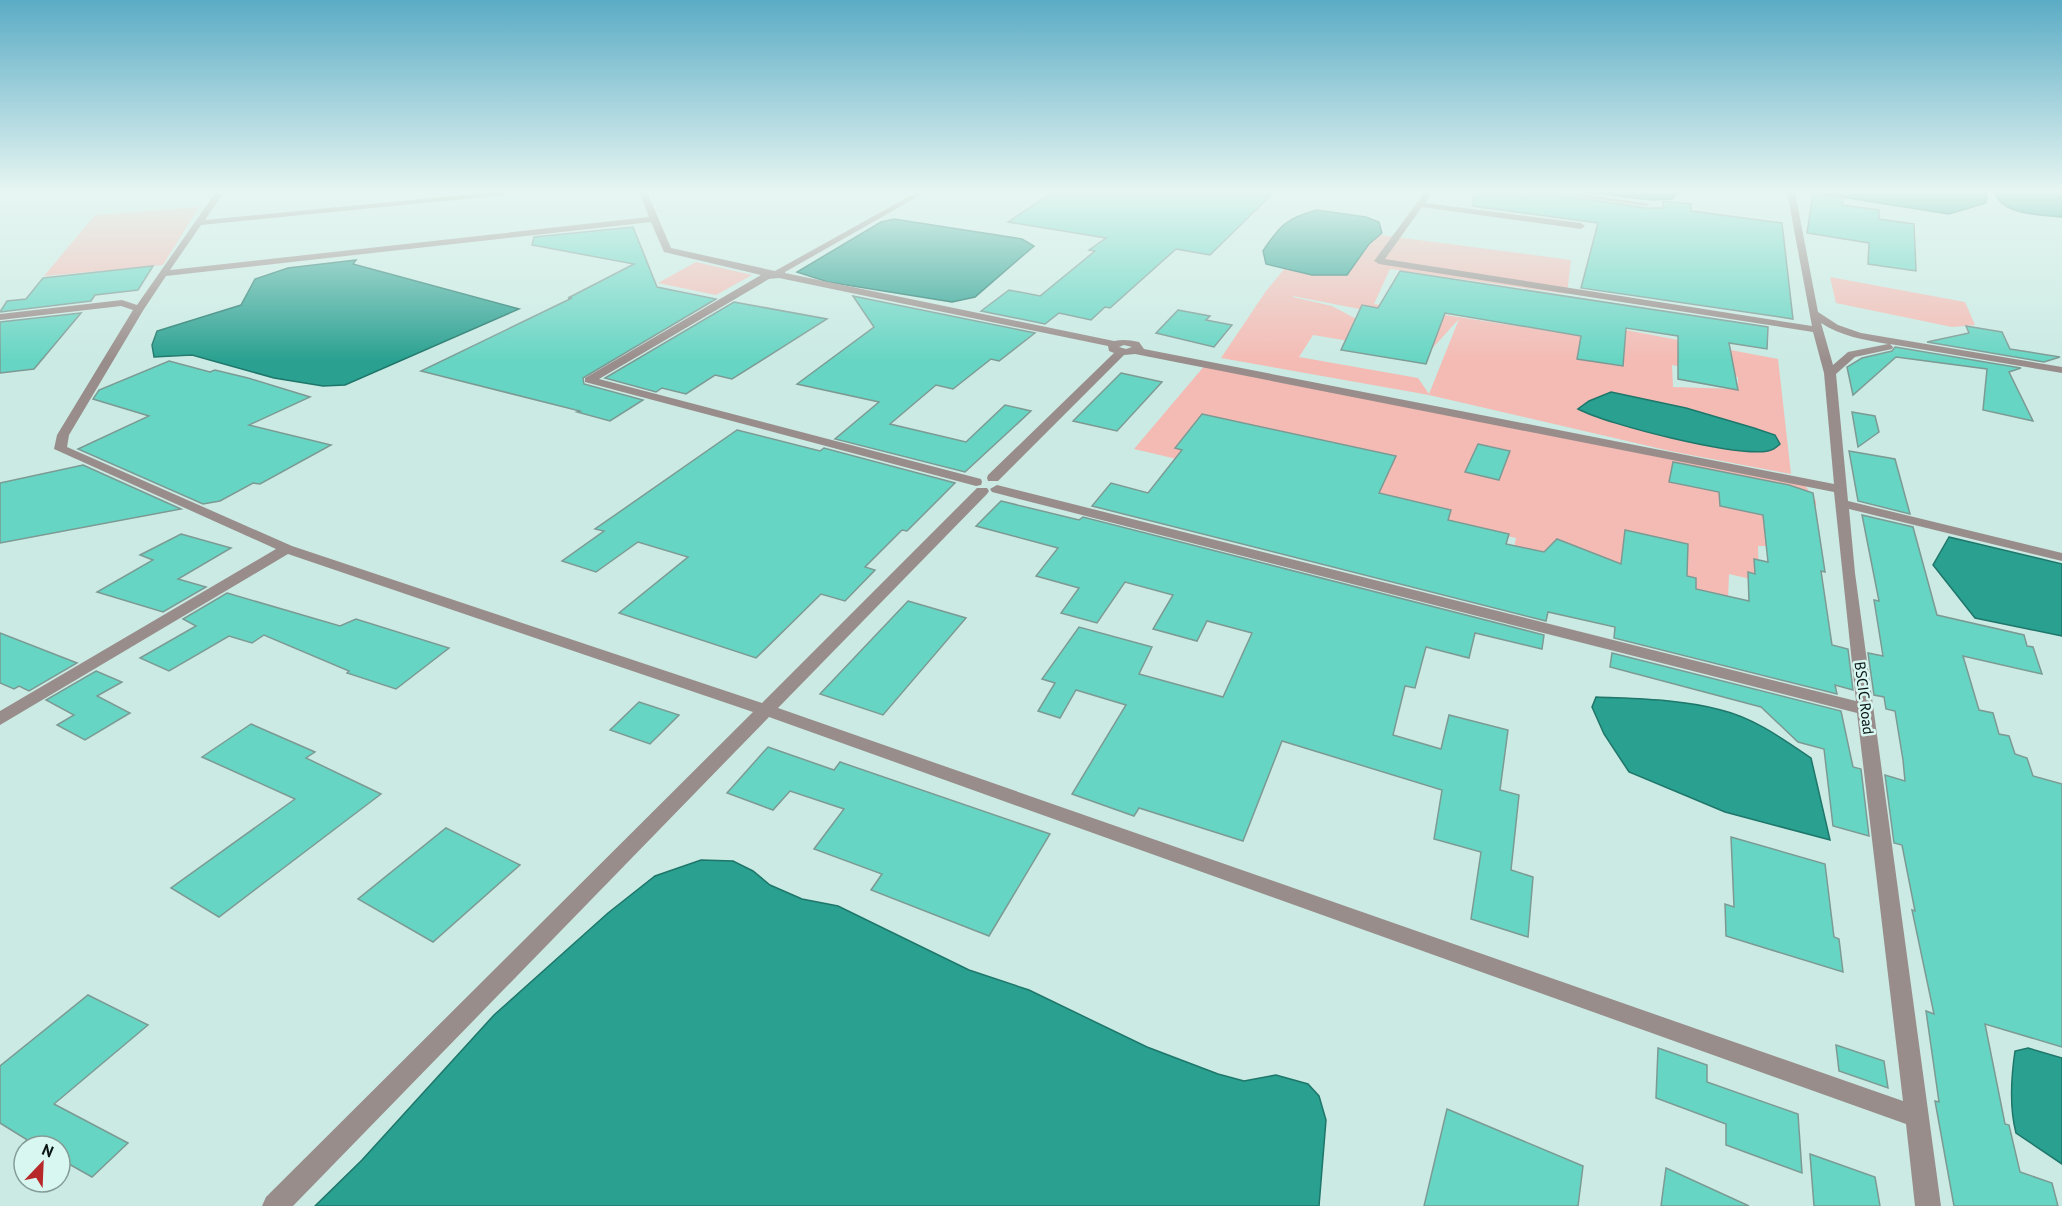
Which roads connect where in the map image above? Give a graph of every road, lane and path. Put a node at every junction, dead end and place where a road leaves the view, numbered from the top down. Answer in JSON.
{"nodes":[{"id":1,"x":181,"y":248,"type":"edge"},
{"id":2,"x":393,"y":248,"type":"edge"},
{"id":3,"x":666,"y":248,"type":"edge"},
{"id":4,"x":820,"y":248,"type":"edge"},
{"id":5,"x":1388,"y":248,"type":"edge"},
{"id":6,"x":1801,"y":248,"type":"edge"},
{"id":7,"x":163,"y":274,"type":"junction"},
{"id":8,"x":773,"y":274,"type":"junction"},
{"id":9,"x":139,"y":309,"type":"junction"},
{"id":10,"x":0,"y":317,"type":"edge"},
{"id":11,"x":1815,"y":321,"type":"junction"},
{"id":12,"x":1913,"y":346,"type":"junction"},
{"id":13,"x":1118,"y":348,"type":"junction"},
{"id":14,"x":2062,"y":370,"type":"edge"},
{"id":15,"x":1830,"y":374,"type":"junction"},
{"id":16,"x":987,"y":485,"type":"junction"},
{"id":17,"x":1841,"y":496,"type":"junction"},
{"id":18,"x":287,"y":549,"type":"junction"},
{"id":19,"x":2062,"y":557,"type":"edge"},
{"id":20,"x":1865,"y":709,"type":"junction"},
{"id":21,"x":765,"y":710,"type":"junction"},
{"id":22,"x":0,"y":718,"type":"edge"},
{"id":23,"x":1917,"y":1117,"type":"junction"},
{"id":24,"x":275,"y":1206,"type":"edge"},
{"id":25,"x":1928,"y":1206,"type":"edge"}],
"edges":[{"from":1,"to":7,"type":"street"},
{"from":2,"to":7,"type":"street"},
{"from":3,"to":8,"type":"street"},
{"from":4,"to":8,"type":"street"},
{"from":5,"to":11,"type":"street"},
{"from":6,"to":11,"type":"street","name":"BSCIC Road"},
{"from":7,"to":9,"type":"street"},
{"from":8,"to":13,"type":"street"},
{"from":8,"to":16,"type":"street"},
{"from":9,"to":10,"type":"street"},
{"from":9,"to":18,"type":"street"},
{"from":11,"to":12,"type":"street"},
{"from":11,"to":15,"type":"street","name":"BSCIC Road"},
{"from":12,"to":14,"type":"street"},
{"from":12,"to":15,"type":"street"},
{"from":13,"to":16,"type":"street"},
{"from":13,"to":17,"type":"street"},
{"from":15,"to":17,"type":"street","name":"BSCIC Road"},
{"from":16,"to":20,"type":"street"},
{"from":16,"to":21,"type":"street"},
{"from":17,"to":19,"type":"street"},
{"from":17,"to":20,"type":"street","name":"BSCIC Road"},
{"from":18,"to":21,"type":"street"},
{"from":18,"to":22,"type":"street"},
{"from":20,"to":23,"type":"street","name":"BSCIC Road"},
{"from":21,"to":23,"type":"street"},
{"from":21,"to":24,"type":"street"},
{"from":23,"to":25,"type":"street","name":"BSCIC Road"}]}
